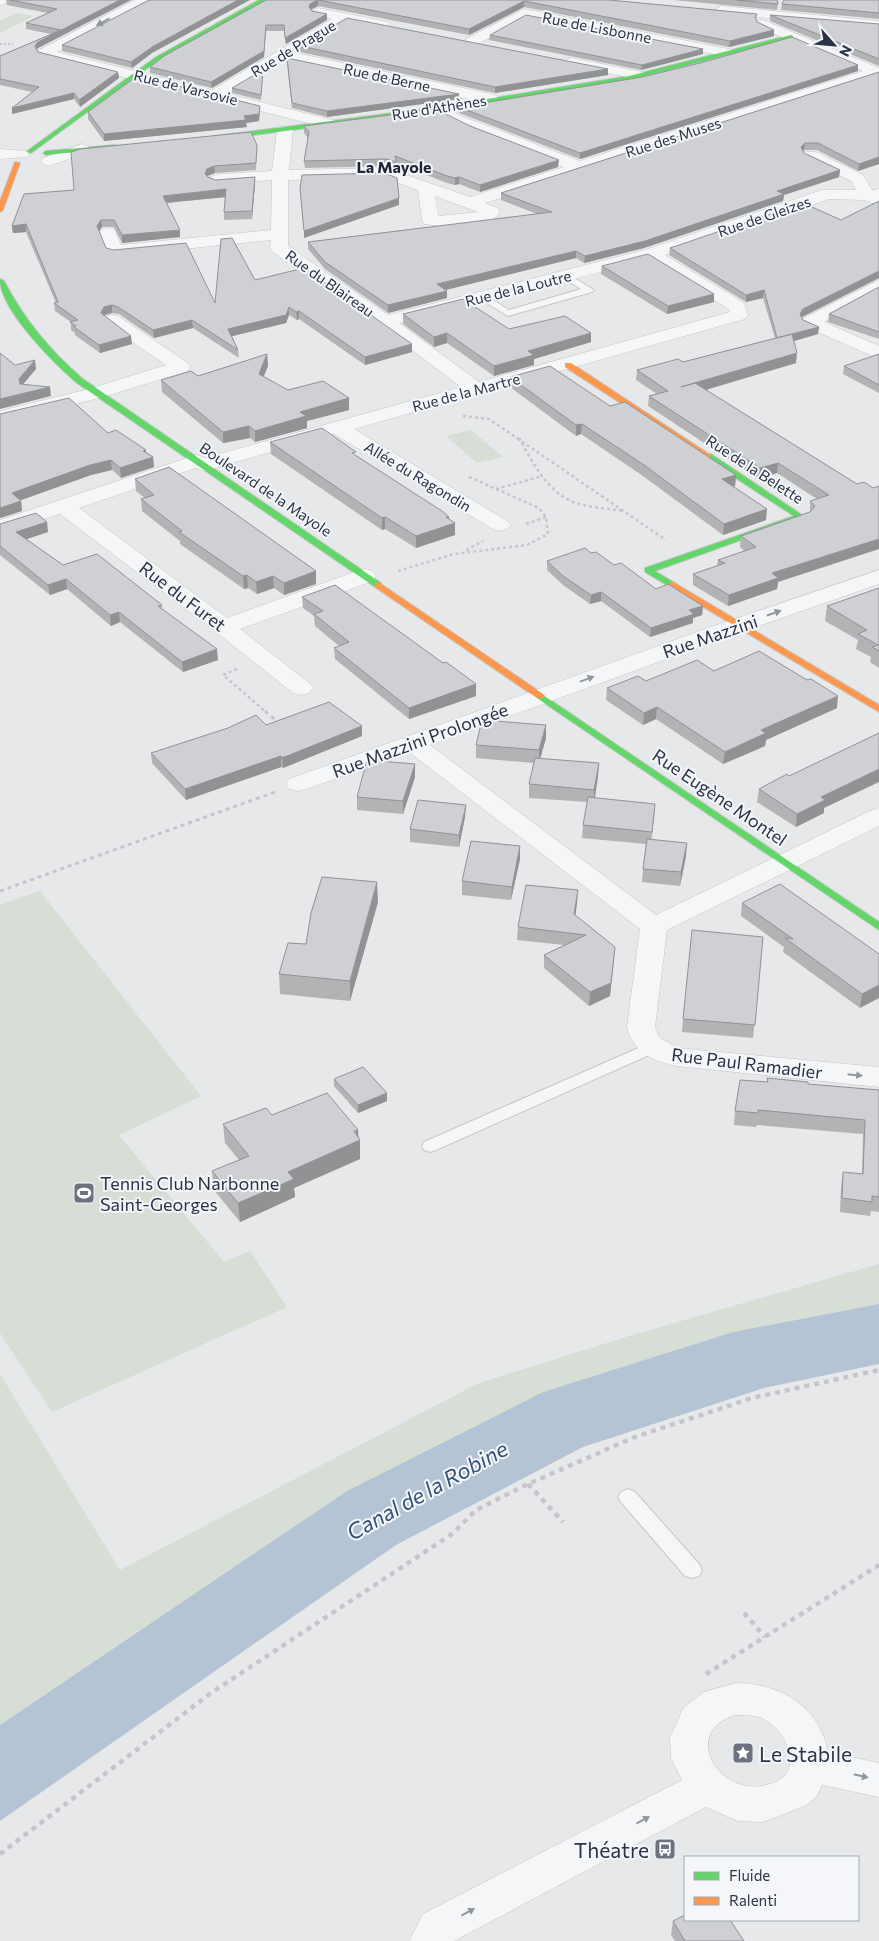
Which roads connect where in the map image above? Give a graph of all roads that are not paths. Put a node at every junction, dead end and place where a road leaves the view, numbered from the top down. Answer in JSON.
{"nodes":[{"id":1,"x":114,"y":0,"type":"edge"},
{"id":2,"x":260,"y":0,"type":"edge"},
{"id":3,"x":142,"y":2,"type":"edge"},
{"id":4,"x":708,"y":6,"type":"edge"},
{"id":5,"x":318,"y":12,"type":"edge"},
{"id":6,"x":734,"y":12,"type":"junction"},
{"id":7,"x":783,"y":16,"type":"junction"},
{"id":8,"x":344,"y":18,"type":"junction"},
{"id":9,"x":879,"y":25,"type":"edge"},
{"id":10,"x":393,"y":27,"type":"edge"},
{"id":11,"x":771,"y":28,"type":"junction"},
{"id":12,"x":791,"y":37,"type":"junction"},
{"id":13,"x":490,"y":46,"type":"edge"},
{"id":14,"x":730,"y":53,"type":"junction"},
{"id":15,"x":283,"y":55,"type":"junction"},
{"id":16,"x":557,"y":59,"type":"edge"},
{"id":17,"x":878,"y":73,"type":"edge"},
{"id":18,"x":135,"y":74,"type":"junction"},
{"id":19,"x":642,"y":76,"type":"junction"},
{"id":20,"x":216,"y":94,"type":"junction"},
{"id":21,"x":492,"y":99,"type":"junction"},
{"id":22,"x":438,"y":109,"type":"junction"},
{"id":23,"x":328,"y":123,"type":"junction"},
{"id":24,"x":59,"y":130,"type":"junction"},
{"id":25,"x":286,"y":130,"type":"junction"},
{"id":26,"x":208,"y":138,"type":"edge"},
{"id":27,"x":124,"y":146,"type":"edge"},
{"id":28,"x":82,"y":150,"type":"joint"},
{"id":29,"x":810,"y":155,"type":"edge"},
{"id":30,"x":26,"y":159,"type":"edge"},
{"id":31,"x":580,"y":166,"type":"junction"},
{"id":32,"x":280,"y":175,"type":"junction"},
{"id":33,"x":215,"y":180,"type":"edge"},
{"id":34,"x":426,"y":188,"type":"junction"},
{"id":35,"x":875,"y":197,"type":"edge"},
{"id":36,"x":470,"y":202,"type":"junction"},
{"id":37,"x":0,"y":210,"type":"edge"},
{"id":38,"x":108,"y":233,"type":"dead end"},
{"id":39,"x":279,"y":234,"type":"junction"},
{"id":40,"x":651,"y":254,"type":"junction"},
{"id":41,"x":566,"y":276,"type":"junction"},
{"id":42,"x":0,"y":281,"type":"edge"},
{"id":43,"x":879,"y":286,"type":"edge"},
{"id":44,"x":482,"y":298,"type":"junction"},
{"id":45,"x":112,"y":320,"type":"edge"},
{"id":46,"x":385,"y":322,"type":"junction"},
{"id":47,"x":879,"y":353,"type":"edge"},
{"id":48,"x":568,"y":365,"type":"junction"},
{"id":49,"x":476,"y":388,"type":"junction"},
{"id":50,"x":96,"y":393,"type":"junction"},
{"id":51,"x":0,"y":417,"type":"edge"},
{"id":52,"x":336,"y":427,"type":"junction"},
{"id":53,"x":200,"y":463,"type":"junction"},
{"id":54,"x":63,"y":506,"type":"junction"},
{"id":55,"x":500,"y":526,"type":"dead end"},
{"id":56,"x":0,"y":527,"type":"edge"},
{"id":57,"x":365,"y":576,"type":"junction"},
{"id":58,"x":879,"y":577,"type":"edge"},
{"id":59,"x":740,"y":625,"type":"junction"},
{"id":60,"x":224,"y":627,"type":"junction"},
{"id":61,"x":300,"y":688,"type":"dead end"},
{"id":62,"x":542,"y":696,"type":"junction"},
{"id":63,"x":879,"y":708,"type":"edge"},
{"id":64,"x":411,"y":742,"type":"junction"},
{"id":65,"x":298,"y":784,"type":"road end"},
{"id":66,"x":879,"y":816,"type":"edge"},
{"id":67,"x":784,"y":862,"type":"junction"},
{"id":68,"x":654,"y":926,"type":"junction"},
{"id":69,"x":879,"y":927,"type":"edge"},
{"id":70,"x":652,"y":1047,"type":"junction"},
{"id":71,"x":879,"y":1077,"type":"edge"},
{"id":72,"x":430,"y":1146,"type":"dead end"},
{"id":73,"x":628,"y":1497,"type":"dead end"},
{"id":74,"x":692,"y":1570,"type":"dead end"},
{"id":75,"x":810,"y":1765,"type":"junction"},
{"id":76,"x":879,"y":1780,"type":"edge"},
{"id":77,"x":707,"y":1787,"type":"junction"},
{"id":78,"x":430,"y":1941,"type":"edge"}],
"edges":[{"from":1,"to":3,"type":"street"},
{"from":2,"to":18,"type":"main road"},
{"from":3,"to":18,"type":"street","name":"Rue de Varsovie","one_way":true},
{"from":4,"to":6,"type":"street"},
{"from":5,"to":8,"type":"street"},
{"from":6,"to":7,"type":"street"},
{"from":6,"to":11,"type":"street"},
{"from":7,"to":9,"type":"street"},
{"from":7,"to":11,"type":"street"},
{"from":8,"to":10,"type":"street"},
{"from":8,"to":15,"type":"street","name":"Rue de Prague"},
{"from":11,"to":12,"type":"street"},
{"from":12,"to":14,"type":"main road","name":"Rue d'Athènes"},
{"from":12,"to":17,"type":"street"},
{"from":13,"to":14,"type":"street","name":"Rue de Lisbonne"},
{"from":14,"to":19,"type":"main road","name":"Rue d'Athènes"},
{"from":15,"to":20,"type":"street","name":"Rue de Prague"},
{"from":15,"to":21,"type":"street","name":"Rue de Berne"},
{"from":16,"to":19,"type":"street"},
{"from":17,"to":31,"type":"street","name":"Rue des Muses"},
{"from":18,"to":20,"type":"street","name":"Rue de Varsovie"},
{"from":18,"to":24,"type":"main road"},
{"from":19,"to":21,"type":"main road","name":"Rue d'Athènes"},
{"from":20,"to":23,"type":"street","name":"Rue de Varsovie"},
{"from":21,"to":22,"type":"main road","name":"Rue d'Athènes"},
{"from":22,"to":23,"type":"main road","name":"Rue d'Athènes"},
{"from":22,"to":31,"type":"street"},
{"from":23,"to":25,"type":"main road","name":"Rue d'Athènes"},
{"from":24,"to":30,"type":"main road"},
{"from":24,"to":30,"type":"main road"},
{"from":25,"to":26,"type":"main road","name":"Rue d'Athènes"},
{"from":25,"to":32,"type":"street","name":"Rue du Blaireau"},
{"from":27,"to":28,"type":"main road"},
{"from":28,"to":30,"type":"street"},
{"from":29,"to":35,"type":"street"},
{"from":30,"to":37,"type":"main road"},
{"from":31,"to":36,"type":"street","name":"Rue des Muses"},
{"from":32,"to":33,"type":"street"},
{"from":32,"to":34,"type":"street"},
{"from":32,"to":39,"type":"street","name":"Rue du Blaireau"},
{"from":34,"to":36,"type":"street"},
{"from":34,"to":36,"type":"street"},
{"from":35,"to":40,"type":"street","name":"Rue de Gleizes"},
{"from":38,"to":39,"type":"street"},
{"from":39,"to":46,"type":"street","name":"Rue du Blaireau"},
{"from":40,"to":41,"type":"street","name":"Rue de la Loutre"},
{"from":40,"to":48,"type":"street","name":"Rue de la Martre"},
{"from":41,"to":44,"type":"street","name":"Rue de la Loutre"},
{"from":41,"to":44,"type":"lane"},
{"from":42,"to":50,"type":"main road","name":"Boulevard de la Mayole"},
{"from":43,"to":47,"type":"street"},
{"from":44,"to":46,"type":"street","name":"Rue de la Loutre"},
{"from":45,"to":50,"type":"street"},
{"from":46,"to":49,"type":"street","name":"Rue du Blaireau"},
{"from":48,"to":49,"type":"street","name":"Rue de la Martre"},
{"from":48,"to":59,"type":"main road","name":"Rue de la Belette"},
{"from":49,"to":52,"type":"street","name":"Rue de la Martre"},
{"from":50,"to":51,"type":"street"},
{"from":50,"to":53,"type":"main road","name":"Boulevard de la Mayole"},
{"from":52,"to":53,"type":"street","name":"Rue de la Martre"},
{"from":52,"to":55,"type":"street","name":"Allée du Ragondin"},
{"from":53,"to":54,"type":"street","name":"Rue de la Martre"},
{"from":53,"to":57,"type":"main road","name":"Boulevard de la Mayole"},
{"from":54,"to":56,"type":"street","name":"Rue de la Martre"},
{"from":54,"to":60,"type":"street","name":"Rue du Furet"},
{"from":57,"to":60,"type":"street"},
{"from":57,"to":62,"type":"main road","name":"Boulevard de la Mayole"},
{"from":59,"to":58,"type":"street","name":"Rue Mazzini","one_way":true},
{"from":62,"to":59,"type":"street","name":"Rue Mazzini","one_way":true},
{"from":59,"to":63,"type":"main road"},
{"from":60,"to":61,"type":"street","name":"Rue du Furet"},
{"from":62,"to":64,"type":"street","name":"Rue Mazzini Prolongée"},
{"from":62,"to":67,"type":"main road","name":"Rue Eugène Montel"},
{"from":64,"to":65,"type":"street","name":"Rue Mazzini Prolongée"},
{"from":64,"to":68,"type":"street"},
{"from":66,"to":67,"type":"street"},
{"from":67,"to":68,"type":"street"},
{"from":67,"to":69,"type":"main road","name":"Rue Eugène Montel"},
{"from":68,"to":70,"type":"street","name":"Rue Paul Ramadier"},
{"from":70,"to":71,"type":"street","name":"Rue Paul Ramadier","one_way":true},
{"from":70,"to":72,"type":"lane"},
{"from":73,"to":74,"type":"lane"},
{"from":75,"to":76,"type":"street","one_way":true},
{"from":75,"to":77,"type":"street"},
{"from":75,"to":77,"type":"street"},
{"from":78,"to":77,"type":"street","one_way":true}]}
